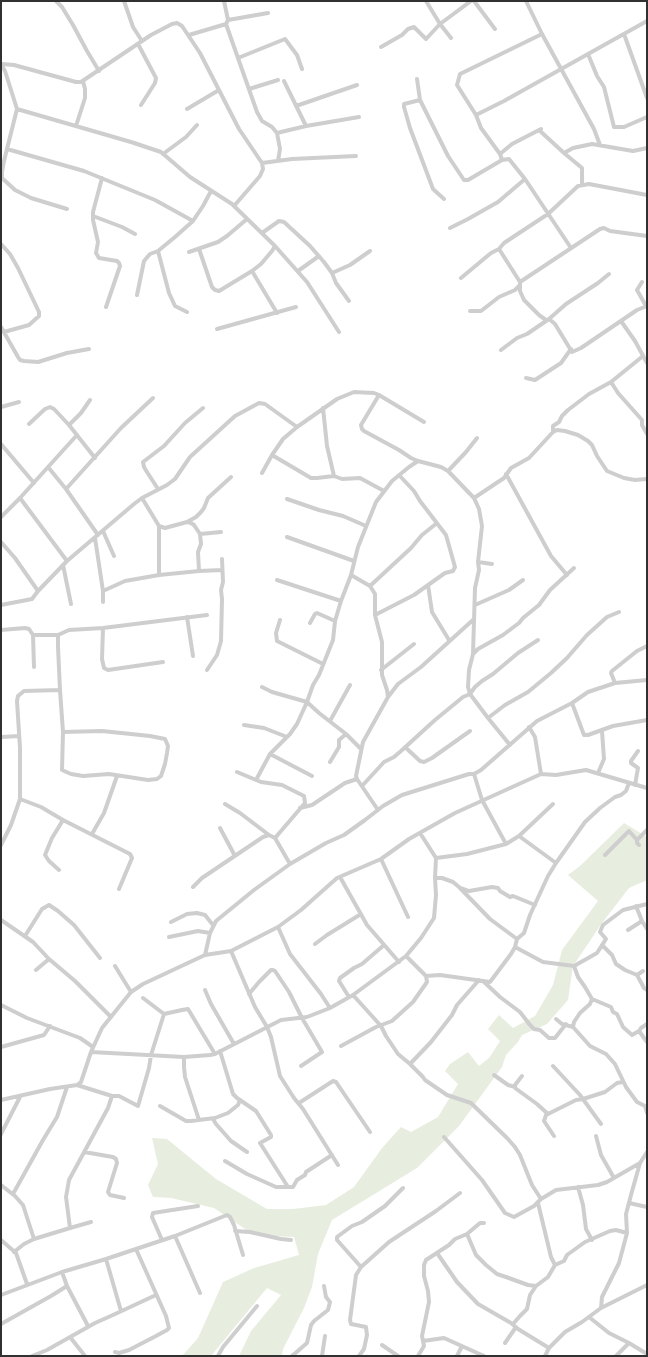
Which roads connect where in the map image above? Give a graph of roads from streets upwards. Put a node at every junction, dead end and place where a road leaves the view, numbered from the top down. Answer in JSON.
{"nodes":[{"id":1,"x":56,"y":1,"type":"edge"},
{"id":2,"x":124,"y":1,"type":"edge"},
{"id":3,"x":224,"y":1,"type":"edge"},
{"id":4,"x":426,"y":1,"type":"edge"},
{"id":5,"x":473,"y":1,"type":"edge"},
{"id":6,"x":526,"y":1,"type":"edge"},
{"id":7,"x":268,"y":13,"type":"dead end"},
{"id":8,"x":227,"y":22,"type":"junction"},
{"id":9,"x":647,"y":22,"type":"edge"},
{"id":10,"x":440,"y":24,"type":"junction"},
{"id":11,"x":494,"y":29,"type":"dead end"},
{"id":12,"x":542,"y":34,"type":"junction"},
{"id":13,"x":624,"y":34,"type":"junction"},
{"id":14,"x":189,"y":35,"type":"junction"},
{"id":15,"x":452,"y":38,"type":"dead end"},
{"id":16,"x":142,"y":41,"type":"junction"},
{"id":17,"x":138,"y":44,"type":"junction"},
{"id":18,"x":381,"y":47,"type":"dead end"},
{"id":19,"x":588,"y":54,"type":"junction"},
{"id":20,"x":238,"y":58,"type":"junction"},
{"id":21,"x":1,"y":64,"type":"edge"},
{"id":22,"x":302,"y":68,"type":"dead end"},
{"id":23,"x":562,"y":68,"type":"junction"},
{"id":24,"x":99,"y":71,"type":"junction"},
{"id":25,"x":417,"y":79,"type":"dead end"},
{"id":26,"x":278,"y":80,"type":"dead end"},
{"id":27,"x":83,"y":81,"type":"junction"},
{"id":28,"x":284,"y":81,"type":"dead end"},
{"id":29,"x":357,"y":85,"type":"dead end"},
{"id":30,"x":249,"y":89,"type":"junction"},
{"id":31,"x":219,"y":90,"type":"junction"},
{"id":32,"x":647,"y":98,"type":"edge"},
{"id":33,"x":420,"y":100,"type":"junction"},
{"id":34,"x":141,"y":105,"type":"dead end"},
{"id":35,"x":296,"y":106,"type":"junction"},
{"id":36,"x":18,"y":109,"type":"junction"},
{"id":37,"x":187,"y":110,"type":"dead end"},
{"id":38,"x":476,"y":115,"type":"junction"},
{"id":39,"x":359,"y":117,"type":"dead end"},
{"id":40,"x":647,"y":117,"type":"edge"},
{"id":41,"x":197,"y":125,"type":"dead end"},
{"id":42,"x":76,"y":126,"type":"junction"},
{"id":43,"x":306,"y":126,"type":"junction"},
{"id":44,"x":277,"y":133,"type":"junction"},
{"id":45,"x":600,"y":145,"type":"junction"},
{"id":46,"x":647,"y":148,"type":"edge"},
{"id":47,"x":7,"y":149,"type":"junction"},
{"id":48,"x":564,"y":153,"type":"junction"},
{"id":49,"x":163,"y":154,"type":"junction"},
{"id":50,"x":500,"y":154,"type":"junction"},
{"id":51,"x":356,"y":156,"type":"dead end"},
{"id":52,"x":502,"y":160,"type":"junction"},
{"id":53,"x":278,"y":161,"type":"junction"},
{"id":54,"x":262,"y":163,"type":"junction"},
{"id":55,"x":102,"y":178,"type":"junction"},
{"id":56,"x":525,"y":179,"type":"junction"},
{"id":57,"x":582,"y":184,"type":"junction"},
{"id":58,"x":211,"y":191,"type":"junction"},
{"id":59,"x":647,"y":195,"type":"edge"},
{"id":60,"x":444,"y":199,"type":"dead end"},
{"id":61,"x":234,"y":206,"type":"junction"},
{"id":62,"x":67,"y":209,"type":"dead end"},
{"id":63,"x":548,"y":214,"type":"junction"},
{"id":64,"x":93,"y":216,"type":"junction"},
{"id":65,"x":247,"y":219,"type":"junction"},
{"id":66,"x":193,"y":221,"type":"junction"},
{"id":67,"x":450,"y":228,"type":"dead end"},
{"id":68,"x":262,"y":233,"type":"junction"},
{"id":69,"x":135,"y":234,"type":"dead end"},
{"id":70,"x":647,"y":236,"type":"edge"},
{"id":71,"x":1,"y":244,"type":"edge"},
{"id":72,"x":275,"y":246,"type":"junction"},
{"id":73,"x":571,"y":248,"type":"junction"},
{"id":74,"x":198,"y":249,"type":"junction"},
{"id":75,"x":499,"y":249,"type":"junction"},
{"id":76,"x":158,"y":251,"type":"junction"},
{"id":77,"x":370,"y":251,"type":"dead end"},
{"id":78,"x":189,"y":252,"type":"dead end"},
{"id":79,"x":319,"y":256,"type":"junction"},
{"id":80,"x":252,"y":271,"type":"junction"},
{"id":81,"x":298,"y":271,"type":"junction"},
{"id":82,"x":332,"y":273,"type":"junction"},
{"id":83,"x":609,"y":274,"type":"dead end"},
{"id":84,"x":461,"y":278,"type":"dead end"},
{"id":85,"x":642,"y":282,"type":"dead end"},
{"id":86,"x":520,"y":284,"type":"junction"},
{"id":87,"x":515,"y":290,"type":"junction"},
{"id":88,"x":520,"y":291,"type":"junction"},
{"id":89,"x":137,"y":295,"type":"dead end"},
{"id":90,"x":349,"y":302,"type":"dead end"},
{"id":91,"x":646,"y":306,"type":"edge"},
{"id":92,"x":106,"y":307,"type":"dead end"},
{"id":93,"x":296,"y":307,"type":"dead end"},
{"id":94,"x":470,"y":311,"type":"dead end"},
{"id":95,"x":187,"y":312,"type":"dead end"},
{"id":96,"x":277,"y":313,"type":"junction"},
{"id":97,"x":548,"y":320,"type":"junction"},
{"id":98,"x":621,"y":321,"type":"junction"},
{"id":99,"x":1,"y":327,"type":"edge"},
{"id":100,"x":218,"y":329,"type":"dead end"},
{"id":101,"x":4,"y":332,"type":"junction"},
{"id":102,"x":338,"y":332,"type":"dead end"},
{"id":103,"x":89,"y":349,"type":"dead end"},
{"id":104,"x":571,"y":349,"type":"junction"},
{"id":105,"x":501,"y":350,"type":"dead end"},
{"id":106,"x":643,"y":356,"type":"junction"},
{"id":107,"x":647,"y":363,"type":"edge"},
{"id":108,"x":526,"y":378,"type":"dead end"},
{"id":109,"x":611,"y":382,"type":"junction"},
{"id":110,"x":379,"y":395,"type":"junction"},
{"id":111,"x":153,"y":398,"type":"dead end"},
{"id":112,"x":90,"y":400,"type":"dead end"},
{"id":113,"x":19,"y":402,"type":"dead end"},
{"id":114,"x":1,"y":407,"type":"edge"},
{"id":115,"x":202,"y":408,"type":"dead end"},
{"id":116,"x":324,"y":408,"type":"junction"},
{"id":117,"x":424,"y":422,"type":"dead end"},
{"id":118,"x":29,"y":424,"type":"dead end"},
{"id":119,"x":69,"y":424,"type":"junction"},
{"id":120,"x":297,"y":427,"type":"junction"},
{"id":121,"x":555,"y":431,"type":"junction"},
{"id":122,"x":647,"y":434,"type":"edge"},
{"id":123,"x":77,"y":435,"type":"junction"},
{"id":124,"x":477,"y":438,"type":"dead end"},
{"id":125,"x":1,"y":444,"type":"edge"},
{"id":126,"x":272,"y":455,"type":"junction"},
{"id":127,"x":95,"y":458,"type":"junction"},
{"id":128,"x":418,"y":461,"type":"junction"},
{"id":129,"x":48,"y":467,"type":"junction"},
{"id":130,"x":448,"y":471,"type":"junction"},
{"id":131,"x":262,"y":473,"type":"dead end"},
{"id":132,"x":506,"y":474,"type":"junction"},
{"id":133,"x":399,"y":475,"type":"junction"},
{"id":134,"x":334,"y":476,"type":"junction"},
{"id":135,"x":231,"y":477,"type":"dead end"},
{"id":136,"x":647,"y":479,"type":"edge"},
{"id":137,"x":34,"y":483,"type":"junction"},
{"id":138,"x":66,"y":489,"type":"junction"},
{"id":139,"x":158,"y":489,"type":"junction"},
{"id":140,"x":384,"y":491,"type":"junction"},
{"id":141,"x":20,"y":498,"type":"junction"},
{"id":142,"x":142,"y":498,"type":"junction"},
{"id":143,"x":474,"y":498,"type":"junction"},
{"id":144,"x":287,"y":499,"type":"dead end"},
{"id":145,"x":1,"y":508,"type":"edge"},
{"id":146,"x":6,"y":513,"type":"junction"},
{"id":147,"x":1,"y":517,"type":"edge"},
{"id":148,"x":187,"y":522,"type":"junction"},
{"id":149,"x":436,"y":523,"type":"junction"},
{"id":150,"x":159,"y":526,"type":"junction"},
{"id":151,"x":366,"y":526,"type":"junction"},
{"id":152,"x":103,"y":531,"type":"junction"},
{"id":153,"x":221,"y":532,"type":"dead end"},
{"id":154,"x":200,"y":534,"type":"junction"},
{"id":155,"x":96,"y":537,"type":"junction"},
{"id":156,"x":287,"y":537,"type":"dead end"},
{"id":157,"x":1,"y":542,"type":"edge"},
{"id":158,"x":114,"y":556,"type":"dead end"},
{"id":159,"x":222,"y":560,"type":"dead end"},
{"id":160,"x":67,"y":561,"type":"junction"},
{"id":161,"x":354,"y":561,"type":"junction"},
{"id":162,"x":478,"y":562,"type":"junction"},
{"id":163,"x":492,"y":564,"type":"dead end"},
{"id":164,"x":64,"y":565,"type":"junction"},
{"id":165,"x":574,"y":568,"type":"dead end"},
{"id":166,"x":222,"y":570,"type":"junction"},
{"id":167,"x":199,"y":571,"type":"junction"},
{"id":168,"x":159,"y":575,"type":"junction"},
{"id":169,"x":351,"y":575,"type":"junction"},
{"id":170,"x":567,"y":575,"type":"junction"},
{"id":171,"x":277,"y":580,"type":"dead end"},
{"id":172,"x":523,"y":580,"type":"dead end"},
{"id":173,"x":428,"y":585,"type":"junction"},
{"id":174,"x":370,"y":586,"type":"junction"},
{"id":175,"x":38,"y":591,"type":"junction"},
{"id":176,"x":103,"y":591,"type":"junction"},
{"id":177,"x":341,"y":601,"type":"junction"},
{"id":178,"x":103,"y":602,"type":"dead end"},
{"id":179,"x":71,"y":604,"type":"dead end"},
{"id":180,"x":1,"y":605,"type":"edge"},
{"id":181,"x":475,"y":605,"type":"junction"},
{"id":182,"x":619,"y":612,"type":"dead end"},
{"id":183,"x":207,"y":615,"type":"dead end"},
{"id":184,"x":375,"y":615,"type":"junction"},
{"id":185,"x":187,"y":617,"type":"junction"},
{"id":186,"x":474,"y":619,"type":"junction"},
{"id":187,"x":280,"y":620,"type":"dead end"},
{"id":188,"x":335,"y":621,"type":"junction"},
{"id":189,"x":310,"y":624,"type":"dead end"},
{"id":190,"x":103,"y":628,"type":"junction"},
{"id":191,"x":1,"y":630,"type":"edge"},
{"id":192,"x":33,"y":635,"type":"junction"},
{"id":193,"x":58,"y":635,"type":"junction"},
{"id":194,"x":449,"y":640,"type":"junction"},
{"id":195,"x":538,"y":640,"type":"dead end"},
{"id":196,"x":414,"y":644,"type":"dead end"},
{"id":197,"x":647,"y":646,"type":"edge"},
{"id":198,"x":474,"y":654,"type":"junction"},
{"id":199,"x":193,"y":656,"type":"dead end"},
{"id":200,"x":163,"y":662,"type":"dead end"},
{"id":201,"x":323,"y":664,"type":"junction"},
{"id":202,"x":34,"y":667,"type":"dead end"},
{"id":203,"x":207,"y":670,"type":"dead end"},
{"id":204,"x":381,"y":670,"type":"junction"},
{"id":205,"x":647,"y":680,"type":"edge"},
{"id":206,"x":614,"y":684,"type":"junction"},
{"id":207,"x":350,"y":685,"type":"dead end"},
{"id":208,"x":262,"y":687,"type":"dead end"},
{"id":209,"x":60,"y":690,"type":"junction"},
{"id":210,"x":470,"y":694,"type":"junction"},
{"id":211,"x":388,"y":697,"type":"junction"},
{"id":212,"x":307,"y":702,"type":"junction"},
{"id":213,"x":572,"y":703,"type":"junction"},
{"id":214,"x":488,"y":718,"type":"junction"},
{"id":215,"x":647,"y":720,"type":"edge"},
{"id":216,"x":330,"y":721,"type":"junction"},
{"id":217,"x":244,"y":725,"type":"dead end"},
{"id":218,"x":529,"y":727,"type":"junction"},
{"id":219,"x":470,"y":731,"type":"dead end"},
{"id":220,"x":602,"y":731,"type":"junction"},
{"id":221,"x":63,"y":732,"type":"junction"},
{"id":222,"x":346,"y":734,"type":"junction"},
{"id":223,"x":19,"y":736,"type":"junction"},
{"id":224,"x":1,"y":737,"type":"edge"},
{"id":225,"x":287,"y":737,"type":"junction"},
{"id":226,"x":510,"y":744,"type":"junction"},
{"id":227,"x":406,"y":746,"type":"junction"},
{"id":228,"x":361,"y":749,"type":"junction"},
{"id":229,"x":638,"y":751,"type":"dead end"},
{"id":230,"x":270,"y":754,"type":"junction"},
{"id":231,"x":330,"y":762,"type":"dead end"},
{"id":232,"x":237,"y":772,"type":"dead end"},
{"id":233,"x":598,"y":773,"type":"junction"},
{"id":234,"x":474,"y":774,"type":"junction"},
{"id":235,"x":541,"y":774,"type":"junction"},
{"id":236,"x":117,"y":776,"type":"junction"},
{"id":237,"x":312,"y":776,"type":"dead end"},
{"id":238,"x":357,"y":779,"type":"junction"},
{"id":239,"x":256,"y":780,"type":"junction"},
{"id":240,"x":630,"y":783,"type":"junction"},
{"id":241,"x":635,"y":785,"type":"junction"},
{"id":242,"x":362,"y":786,"type":"junction"},
{"id":243,"x":647,"y":788,"type":"edge"},
{"id":244,"x":20,"y":799,"type":"junction"},
{"id":245,"x":482,"y":800,"type":"junction"},
{"id":246,"x":305,"y":802,"type":"junction"},
{"id":247,"x":225,"y":804,"type":"dead end"},
{"id":248,"x":553,"y":804,"type":"dead end"},
{"id":249,"x":308,"y":807,"type":"junction"},
{"id":250,"x":300,"y":808,"type":"junction"},
{"id":251,"x":378,"y":810,"type":"junction"},
{"id":252,"x":63,"y":820,"type":"junction"},
{"id":253,"x":220,"y":828,"type":"dead end"},
{"id":254,"x":647,"y":830,"type":"edge"},
{"id":255,"x":420,"y":833,"type":"junction"},
{"id":256,"x":92,"y":834,"type":"junction"},
{"id":257,"x":269,"y":835,"type":"junction"},
{"id":258,"x":3,"y":836,"type":"edge"},
{"id":259,"x":519,"y":836,"type":"junction"},
{"id":260,"x":275,"y":838,"type":"junction"},
{"id":261,"x":637,"y":840,"type":"junction"},
{"id":262,"x":506,"y":844,"type":"junction"},
{"id":263,"x":1,"y":845,"type":"edge"},
{"id":264,"x":640,"y":845,"type":"dead end"},
{"id":265,"x":605,"y":855,"type":"dead end"},
{"id":266,"x":235,"y":856,"type":"junction"},
{"id":267,"x":436,"y":858,"type":"junction"},
{"id":268,"x":381,"y":859,"type":"junction"},
{"id":269,"x":556,"y":863,"type":"junction"},
{"id":270,"x":290,"y":864,"type":"junction"},
{"id":271,"x":59,"y":870,"type":"dead end"},
{"id":272,"x":340,"y":877,"type":"junction"},
{"id":273,"x":435,"y":878,"type":"junction"},
{"id":274,"x":193,"y":886,"type":"dead end"},
{"id":275,"x":459,"y":887,"type":"junction"},
{"id":276,"x":119,"y":889,"type":"dead end"},
{"id":277,"x":647,"y":904,"type":"edge"},
{"id":278,"x":535,"y":905,"type":"junction"},
{"id":279,"x":636,"y":906,"type":"junction"},
{"id":280,"x":361,"y":914,"type":"junction"},
{"id":281,"x":408,"y":916,"type":"dead end"},
{"id":282,"x":1,"y":920,"type":"edge"},
{"id":283,"x":642,"y":921,"type":"junction"},
{"id":284,"x":171,"y":922,"type":"dead end"},
{"id":285,"x":213,"y":925,"type":"junction"},
{"id":286,"x":278,"y":927,"type":"junction"},
{"id":287,"x":647,"y":929,"type":"edge"},
{"id":288,"x":628,"y":930,"type":"dead end"},
{"id":289,"x":210,"y":933,"type":"junction"},
{"id":290,"x":25,"y":936,"type":"junction"},
{"id":291,"x":169,"y":937,"type":"dead end"},
{"id":292,"x":518,"y":939,"type":"junction"},
{"id":293,"x":315,"y":944,"type":"dead end"},
{"id":294,"x":384,"y":945,"type":"junction"},
{"id":295,"x":602,"y":945,"type":"junction"},
{"id":296,"x":515,"y":947,"type":"junction"},
{"id":297,"x":231,"y":952,"type":"junction"},
{"id":298,"x":205,"y":955,"type":"junction"},
{"id":299,"x":406,"y":956,"type":"junction"},
{"id":300,"x":100,"y":958,"type":"dead end"},
{"id":301,"x":49,"y":959,"type":"junction"},
{"id":302,"x":399,"y":962,"type":"junction"},
{"id":303,"x":115,"y":966,"type":"dead end"},
{"id":304,"x":574,"y":966,"type":"junction"},
{"id":305,"x":36,"y":970,"type":"dead end"},
{"id":306,"x":643,"y":971,"type":"dead end"},
{"id":307,"x":636,"y":975,"type":"junction"},
{"id":308,"x":426,"y":976,"type":"junction"},
{"id":309,"x":481,"y":981,"type":"junction"},
{"id":310,"x":205,"y":990,"type":"dead end"},
{"id":311,"x":647,"y":990,"type":"edge"},
{"id":312,"x":131,"y":992,"type":"junction"},
{"id":313,"x":249,"y":994,"type":"junction"},
{"id":314,"x":351,"y":996,"type":"junction"},
{"id":315,"x":143,"y":998,"type":"dead end"},
{"id":316,"x":592,"y":999,"type":"junction"},
{"id":317,"x":1,"y":1006,"type":"edge"},
{"id":318,"x":330,"y":1008,"type":"junction"},
{"id":319,"x":164,"y":1014,"type":"junction"},
{"id":320,"x":111,"y":1017,"type":"junction"},
{"id":321,"x":302,"y":1018,"type":"junction"},
{"id":322,"x":556,"y":1019,"type":"dead end"},
{"id":323,"x":566,"y":1024,"type":"junction"},
{"id":324,"x":647,"y":1024,"type":"edge"},
{"id":325,"x":50,"y":1026,"type":"junction"},
{"id":326,"x":381,"y":1026,"type":"junction"},
{"id":327,"x":267,"y":1027,"type":"junction"},
{"id":328,"x":572,"y":1027,"type":"junction"},
{"id":329,"x":639,"y":1031,"type":"junction"},
{"id":330,"x":647,"y":1042,"type":"edge"},
{"id":331,"x":234,"y":1044,"type":"junction"},
{"id":332,"x":341,"y":1046,"type":"dead end"},
{"id":333,"x":1,"y":1047,"type":"edge"},
{"id":334,"x":93,"y":1047,"type":"junction"},
{"id":335,"x":220,"y":1051,"type":"junction"},
{"id":336,"x":91,"y":1052,"type":"junction"},
{"id":337,"x":215,"y":1054,"type":"junction"},
{"id":338,"x":151,"y":1055,"type":"junction"},
{"id":339,"x":184,"y":1057,"type":"junction"},
{"id":340,"x":410,"y":1064,"type":"junction"},
{"id":341,"x":301,"y":1066,"type":"dead end"},
{"id":342,"x":553,"y":1066,"type":"dead end"},
{"id":343,"x":494,"y":1074,"type":"dead end"},
{"id":344,"x":522,"y":1076,"type":"dead end"},
{"id":345,"x":623,"y":1082,"type":"junction"},
{"id":346,"x":77,"y":1085,"type":"junction"},
{"id":347,"x":67,"y":1087,"type":"junction"},
{"id":348,"x":515,"y":1087,"type":"junction"},
{"id":349,"x":20,"y":1096,"type":"junction"},
{"id":350,"x":112,"y":1096,"type":"junction"},
{"id":351,"x":1,"y":1100,"type":"edge"},
{"id":352,"x":240,"y":1100,"type":"junction"},
{"id":353,"x":583,"y":1100,"type":"junction"},
{"id":354,"x":299,"y":1103,"type":"junction"},
{"id":355,"x":160,"y":1106,"type":"dead end"},
{"id":356,"x":646,"y":1106,"type":"edge"},
{"id":357,"x":647,"y":1113,"type":"edge"},
{"id":358,"x":548,"y":1114,"type":"junction"},
{"id":359,"x":213,"y":1119,"type":"junction"},
{"id":360,"x":199,"y":1120,"type":"junction"},
{"id":361,"x":601,"y":1124,"type":"dead end"},
{"id":362,"x":370,"y":1132,"type":"dead end"},
{"id":363,"x":1,"y":1134,"type":"edge"},
{"id":364,"x":554,"y":1136,"type":"dead end"},
{"id":365,"x":596,"y":1136,"type":"dead end"},
{"id":366,"x":444,"y":1137,"type":"dead end"},
{"id":367,"x":84,"y":1152,"type":"junction"},
{"id":368,"x":247,"y":1152,"type":"dead end"},
{"id":369,"x":647,"y":1152,"type":"edge"},
{"id":370,"x":332,"y":1155,"type":"junction"},
{"id":371,"x":225,"y":1161,"type":"dead end"},
{"id":372,"x":640,"y":1162,"type":"junction"},
{"id":373,"x":338,"y":1165,"type":"dead end"},
{"id":374,"x":614,"y":1178,"type":"junction"},
{"id":375,"x":1,"y":1185,"type":"edge"},
{"id":376,"x":578,"y":1186,"type":"junction"},
{"id":377,"x":288,"y":1187,"type":"junction"},
{"id":378,"x":402,"y":1188,"type":"dead end"},
{"id":379,"x":460,"y":1193,"type":"dead end"},
{"id":380,"x":13,"y":1194,"type":"junction"},
{"id":381,"x":124,"y":1198,"type":"dead end"},
{"id":382,"x":540,"y":1201,"type":"junction"},
{"id":383,"x":629,"y":1203,"type":"junction"},
{"id":384,"x":198,"y":1206,"type":"dead end"},
{"id":385,"x":647,"y":1207,"type":"edge"},
{"id":386,"x":92,"y":1222,"type":"dead end"},
{"id":387,"x":484,"y":1223,"type":"dead end"},
{"id":388,"x":70,"y":1228,"type":"junction"},
{"id":389,"x":236,"y":1231,"type":"junction"},
{"id":390,"x":627,"y":1233,"type":"junction"},
{"id":391,"x":467,"y":1234,"type":"junction"},
{"id":392,"x":175,"y":1236,"type":"junction"},
{"id":393,"x":1,"y":1240,"type":"edge"},
{"id":394,"x":34,"y":1240,"type":"junction"},
{"id":395,"x":162,"y":1240,"type":"junction"},
{"id":396,"x":292,"y":1240,"type":"dead end"},
{"id":397,"x":592,"y":1240,"type":"junction"},
{"id":398,"x":136,"y":1249,"type":"junction"},
{"id":399,"x":14,"y":1252,"type":"junction"},
{"id":400,"x":437,"y":1253,"type":"junction"},
{"id":401,"x":243,"y":1256,"type":"dead end"},
{"id":402,"x":106,"y":1260,"type":"junction"},
{"id":403,"x":555,"y":1265,"type":"junction"},
{"id":404,"x":360,"y":1267,"type":"junction"},
{"id":405,"x":62,"y":1272,"type":"junction"},
{"id":406,"x":27,"y":1284,"type":"junction"},
{"id":407,"x":647,"y":1285,"type":"edge"},
{"id":408,"x":67,"y":1286,"type":"junction"},
{"id":409,"x":324,"y":1286,"type":"dead end"},
{"id":410,"x":536,"y":1286,"type":"junction"},
{"id":411,"x":200,"y":1292,"type":"dead end"},
{"id":412,"x":1,"y":1295,"type":"edge"},
{"id":413,"x":156,"y":1295,"type":"junction"},
{"id":414,"x":257,"y":1306,"type":"dead end"},
{"id":415,"x":601,"y":1308,"type":"junction"},
{"id":416,"x":121,"y":1311,"type":"junction"},
{"id":417,"x":589,"y":1317,"type":"junction"},
{"id":418,"x":1,"y":1324,"type":"edge"},
{"id":419,"x":88,"y":1326,"type":"junction"},
{"id":420,"x":515,"y":1326,"type":"junction"},
{"id":421,"x":325,"y":1336,"type":"dead end"},
{"id":422,"x":70,"y":1337,"type":"junction"},
{"id":423,"x":423,"y":1341,"type":"junction"},
{"id":424,"x":629,"y":1342,"type":"junction"},
{"id":425,"x":505,"y":1343,"type":"dead end"},
{"id":426,"x":382,"y":1345,"type":"dead end"},
{"id":427,"x":462,"y":1346,"type":"junction"},
{"id":428,"x":549,"y":1348,"type":"junction"},
{"id":429,"x":47,"y":1350,"type":"junction"},
{"id":430,"x":116,"y":1353,"type":"edge"},
{"id":431,"x":647,"y":1354,"type":"edge"},
{"id":432,"x":32,"y":1356,"type":"edge"},
{"id":433,"x":50,"y":1356,"type":"edge"},
{"id":434,"x":85,"y":1356,"type":"edge"},
{"id":435,"x":218,"y":1356,"type":"edge"},
{"id":436,"x":292,"y":1356,"type":"edge"},
{"id":437,"x":322,"y":1356,"type":"edge"},
{"id":438,"x":359,"y":1356,"type":"edge"},
{"id":439,"x":398,"y":1356,"type":"edge"},
{"id":440,"x":418,"y":1356,"type":"edge"},
{"id":441,"x":457,"y":1356,"type":"edge"},
{"id":442,"x":484,"y":1356,"type":"edge"},
{"id":443,"x":545,"y":1356,"type":"edge"},
{"id":444,"x":616,"y":1356,"type":"edge"}],
"edges":[{"from":1,"to":24,"type":"street"},
{"from":2,"to":16,"type":"street"},
{"from":3,"to":8,"type":"street"},
{"from":4,"to":10,"type":"street"},
{"from":5,"to":10,"type":"street"},
{"from":5,"to":11,"type":"street"},
{"from":6,"to":12,"type":"street"},
{"from":7,"to":8,"type":"street"},
{"from":8,"to":14,"type":"street"},
{"from":8,"to":20,"type":"street"},
{"from":9,"to":13,"type":"street"},
{"from":10,"to":15,"type":"street"},
{"from":10,"to":18,"type":"street"},
{"from":12,"to":23,"type":"street"},
{"from":12,"to":38,"type":"street"},
{"from":13,"to":19,"type":"street"},
{"from":13,"to":32,"type":"street"},
{"from":14,"to":16,"type":"street"},
{"from":14,"to":31,"type":"street"},
{"from":16,"to":17,"type":"street"},
{"from":17,"to":24,"type":"street"},
{"from":17,"to":34,"type":"street"},
{"from":19,"to":23,"type":"street"},
{"from":19,"to":40,"type":"street"},
{"from":20,"to":22,"type":"street"},
{"from":20,"to":30,"type":"street"},
{"from":21,"to":27,"type":"street"},
{"from":21,"to":36,"type":"street"},
{"from":23,"to":38,"type":"street"},
{"from":23,"to":45,"type":"street"},
{"from":24,"to":27,"type":"street"},
{"from":25,"to":33,"type":"street"},
{"from":26,"to":30,"type":"street"},
{"from":27,"to":42,"type":"street"},
{"from":28,"to":35,"type":"street"},
{"from":29,"to":35,"type":"street"},
{"from":30,"to":44,"type":"street"},
{"from":31,"to":37,"type":"street"},
{"from":31,"to":54,"type":"street"},
{"from":33,"to":52,"type":"street"},
{"from":33,"to":60,"type":"street"},
{"from":35,"to":43,"type":"street"},
{"from":36,"to":42,"type":"street"},
{"from":36,"to":47,"type":"street"},
{"from":38,"to":50,"type":"street"},
{"from":39,"to":43,"type":"street"},
{"from":41,"to":49,"type":"street"},
{"from":42,"to":49,"type":"street"},
{"from":43,"to":44,"type":"street"},
{"from":44,"to":53,"type":"street"},
{"from":45,"to":46,"type":"street"},
{"from":45,"to":48,"type":"street"},
{"from":47,"to":55,"type":"street"},
{"from":47,"to":62,"type":"street"},
{"from":48,"to":50,"type":"street"},
{"from":48,"to":57,"type":"street"},
{"from":49,"to":58,"type":"street"},
{"from":50,"to":52,"type":"street"},
{"from":51,"to":53,"type":"street"},
{"from":52,"to":56,"type":"street"},
{"from":53,"to":54,"type":"street"},
{"from":54,"to":61,"type":"street"},
{"from":55,"to":64,"type":"street"},
{"from":55,"to":66,"type":"street"},
{"from":56,"to":63,"type":"street"},
{"from":56,"to":67,"type":"street"},
{"from":57,"to":59,"type":"street"},
{"from":57,"to":63,"type":"street"},
{"from":58,"to":61,"type":"street"},
{"from":58,"to":66,"type":"street"},
{"from":61,"to":65,"type":"street"},
{"from":63,"to":73,"type":"street"},
{"from":63,"to":75,"type":"street"},
{"from":64,"to":69,"type":"street"},
{"from":64,"to":92,"type":"street"},
{"from":65,"to":68,"type":"street"},
{"from":65,"to":74,"type":"street"},
{"from":66,"to":76,"type":"street"},
{"from":68,"to":72,"type":"street"},
{"from":68,"to":79,"type":"street"},
{"from":70,"to":73,"type":"street"},
{"from":71,"to":101,"type":"street"},
{"from":72,"to":80,"type":"street"},
{"from":72,"to":81,"type":"street"},
{"from":73,"to":86,"type":"street"},
{"from":74,"to":78,"type":"street"},
{"from":74,"to":80,"type":"street"},
{"from":75,"to":84,"type":"street"},
{"from":75,"to":86,"type":"street"},
{"from":76,"to":89,"type":"street"},
{"from":76,"to":95,"type":"street"},
{"from":77,"to":82,"type":"street"},
{"from":79,"to":81,"type":"street"},
{"from":79,"to":82,"type":"street"},
{"from":80,"to":96,"type":"street"},
{"from":81,"to":102,"type":"street"},
{"from":82,"to":90,"type":"street"},
{"from":83,"to":97,"type":"street"},
{"from":85,"to":91,"type":"street"},
{"from":86,"to":87,"type":"street"},
{"from":86,"to":88,"type":"street"},
{"from":87,"to":88,"type":"street"},
{"from":87,"to":94,"type":"street"},
{"from":88,"to":97,"type":"street"},
{"from":91,"to":98,"type":"street"},
{"from":93,"to":96,"type":"street"},
{"from":96,"to":100,"type":"street"},
{"from":97,"to":104,"type":"street"},
{"from":97,"to":105,"type":"street"},
{"from":98,"to":104,"type":"street"},
{"from":98,"to":106,"type":"street"},
{"from":99,"to":101,"type":"street"},
{"from":101,"to":103,"type":"street"},
{"from":104,"to":108,"type":"street"},
{"from":106,"to":107,"type":"street"},
{"from":106,"to":109,"type":"street"},
{"from":109,"to":121,"type":"street"},
{"from":109,"to":122,"type":"street"},
{"from":110,"to":116,"type":"street"},
{"from":110,"to":117,"type":"street"},
{"from":110,"to":128,"type":"street"},
{"from":111,"to":127,"type":"street"},
{"from":112,"to":119,"type":"street"},
{"from":113,"to":114,"type":"street"},
{"from":115,"to":139,"type":"street"},
{"from":116,"to":120,"type":"street"},
{"from":116,"to":134,"type":"street"},
{"from":118,"to":119,"type":"street"},
{"from":119,"to":123,"type":"street"},
{"from":120,"to":126,"type":"street"},
{"from":120,"to":139,"type":"street"},
{"from":121,"to":132,"type":"street"},
{"from":121,"to":136,"type":"street"},
{"from":123,"to":127,"type":"street"},
{"from":123,"to":129,"type":"street"},
{"from":124,"to":130,"type":"street"},
{"from":125,"to":137,"type":"street"},
{"from":126,"to":131,"type":"street"},
{"from":126,"to":134,"type":"street"},
{"from":127,"to":138,"type":"street"},
{"from":128,"to":130,"type":"street"},
{"from":128,"to":133,"type":"street"},
{"from":129,"to":137,"type":"street"},
{"from":129,"to":138,"type":"street"},
{"from":130,"to":143,"type":"street"},
{"from":132,"to":143,"type":"street"},
{"from":132,"to":170,"type":"street"},
{"from":133,"to":140,"type":"street"},
{"from":133,"to":149,"type":"street"},
{"from":134,"to":140,"type":"street"},
{"from":135,"to":148,"type":"street"},
{"from":137,"to":141,"type":"street"},
{"from":138,"to":155,"type":"street"},
{"from":139,"to":142,"type":"street"},
{"from":140,"to":151,"type":"street"},
{"from":141,"to":146,"type":"street"},
{"from":141,"to":160,"type":"street"},
{"from":142,"to":150,"type":"street"},
{"from":142,"to":152,"type":"street"},
{"from":143,"to":162,"type":"street"},
{"from":144,"to":151,"type":"street"},
{"from":145,"to":146,"type":"street"},
{"from":146,"to":147,"type":"street"},
{"from":148,"to":150,"type":"street"},
{"from":148,"to":154,"type":"street"},
{"from":149,"to":173,"type":"street"},
{"from":149,"to":174,"type":"street"},
{"from":150,"to":168,"type":"street"},
{"from":151,"to":161,"type":"street"},
{"from":152,"to":155,"type":"street"},
{"from":152,"to":158,"type":"street"},
{"from":153,"to":154,"type":"street"},
{"from":154,"to":167,"type":"street"},
{"from":155,"to":160,"type":"street"},
{"from":155,"to":176,"type":"street"},
{"from":156,"to":161,"type":"street"},
{"from":157,"to":175,"type":"street"},
{"from":159,"to":166,"type":"street"},
{"from":160,"to":164,"type":"street"},
{"from":161,"to":169,"type":"street"},
{"from":162,"to":163,"type":"street"},
{"from":162,"to":181,"type":"street"},
{"from":164,"to":175,"type":"street"},
{"from":164,"to":179,"type":"street"},
{"from":165,"to":170,"type":"street"},
{"from":166,"to":167,"type":"street"},
{"from":166,"to":203,"type":"street"},
{"from":167,"to":168,"type":"street"},
{"from":168,"to":176,"type":"street"},
{"from":169,"to":174,"type":"street"},
{"from":169,"to":177,"type":"street"},
{"from":170,"to":198,"type":"street"},
{"from":171,"to":177,"type":"street"},
{"from":172,"to":181,"type":"street"},
{"from":173,"to":184,"type":"street"},
{"from":173,"to":194,"type":"street"},
{"from":174,"to":184,"type":"street"},
{"from":175,"to":180,"type":"street"},
{"from":176,"to":178,"type":"street"},
{"from":177,"to":188,"type":"street"},
{"from":181,"to":186,"type":"street"},
{"from":182,"to":214,"type":"street"},
{"from":183,"to":185,"type":"street"},
{"from":184,"to":204,"type":"street"},
{"from":185,"to":190,"type":"street"},
{"from":185,"to":199,"type":"street"},
{"from":186,"to":194,"type":"street"},
{"from":186,"to":198,"type":"street"},
{"from":187,"to":201,"type":"street"},
{"from":188,"to":189,"type":"street"},
{"from":188,"to":201,"type":"street"},
{"from":190,"to":193,"type":"street"},
{"from":190,"to":200,"type":"street"},
{"from":191,"to":192,"type":"street"},
{"from":192,"to":193,"type":"street"},
{"from":192,"to":202,"type":"street"},
{"from":193,"to":209,"type":"street"},
{"from":194,"to":211,"type":"street"},
{"from":195,"to":210,"type":"street"},
{"from":196,"to":204,"type":"street"},
{"from":197,"to":206,"type":"street"},
{"from":198,"to":210,"type":"street"},
{"from":201,"to":212,"type":"street"},
{"from":204,"to":211,"type":"street"},
{"from":205,"to":206,"type":"street"},
{"from":206,"to":213,"type":"street"},
{"from":207,"to":216,"type":"street"},
{"from":208,"to":212,"type":"street"},
{"from":209,"to":221,"type":"street"},
{"from":209,"to":223,"type":"street"},
{"from":210,"to":214,"type":"street"},
{"from":210,"to":227,"type":"street"},
{"from":211,"to":228,"type":"street"},
{"from":212,"to":216,"type":"street"},
{"from":212,"to":225,"type":"street"},
{"from":213,"to":218,"type":"street"},
{"from":213,"to":220,"type":"street"},
{"from":214,"to":226,"type":"street"},
{"from":215,"to":220,"type":"street"},
{"from":216,"to":222,"type":"street"},
{"from":217,"to":225,"type":"street"},
{"from":218,"to":226,"type":"street"},
{"from":218,"to":235,"type":"street"},
{"from":219,"to":227,"type":"street"},
{"from":220,"to":233,"type":"street"},
{"from":221,"to":236,"type":"street"},
{"from":221,"to":236,"type":"street"},
{"from":222,"to":228,"type":"street"},
{"from":222,"to":231,"type":"street"},
{"from":223,"to":224,"type":"street"},
{"from":223,"to":244,"type":"street"},
{"from":225,"to":230,"type":"street"},
{"from":226,"to":234,"type":"street"},
{"from":227,"to":242,"type":"street"},
{"from":228,"to":238,"type":"street"},
{"from":229,"to":241,"type":"street"},
{"from":230,"to":237,"type":"street"},
{"from":230,"to":239,"type":"street"},
{"from":232,"to":239,"type":"street"},
{"from":233,"to":235,"type":"street"},
{"from":233,"to":240,"type":"street"},
{"from":234,"to":245,"type":"street"},
{"from":234,"to":251,"type":"street"},
{"from":235,"to":245,"type":"street"},
{"from":236,"to":256,"type":"street"},
{"from":238,"to":242,"type":"street"},
{"from":238,"to":249,"type":"street"},
{"from":239,"to":246,"type":"street"},
{"from":240,"to":241,"type":"street"},
{"from":240,"to":269,"type":"street"},
{"from":241,"to":243,"type":"street"},
{"from":242,"to":251,"type":"street"},
{"from":244,"to":252,"type":"street"},
{"from":244,"to":258,"type":"street"},
{"from":245,"to":255,"type":"street"},
{"from":245,"to":262,"type":"street"},
{"from":246,"to":249,"type":"street"},
{"from":246,"to":250,"type":"street"},
{"from":247,"to":257,"type":"street"},
{"from":248,"to":259,"type":"street"},
{"from":249,"to":250,"type":"street"},
{"from":250,"to":260,"type":"street"},
{"from":251,"to":270,"type":"street"},
{"from":252,"to":256,"type":"street"},
{"from":252,"to":271,"type":"street"},
{"from":253,"to":266,"type":"street"},
{"from":254,"to":261,"type":"street"},
{"from":255,"to":267,"type":"street"},
{"from":255,"to":268,"type":"street"},
{"from":256,"to":276,"type":"street"},
{"from":257,"to":260,"type":"street"},
{"from":257,"to":266,"type":"street"},
{"from":258,"to":263,"type":"street"},
{"from":259,"to":262,"type":"street"},
{"from":259,"to":269,"type":"street"},
{"from":260,"to":270,"type":"street"},
{"from":261,"to":264,"type":"street"},
{"from":261,"to":265,"type":"street"},
{"from":262,"to":267,"type":"street"},
{"from":266,"to":274,"type":"street"},
{"from":267,"to":273,"type":"street"},
{"from":268,"to":272,"type":"street"},
{"from":268,"to":281,"type":"street"},
{"from":269,"to":278,"type":"street"},
{"from":270,"to":285,"type":"street"},
{"from":272,"to":280,"type":"street"},
{"from":272,"to":286,"type":"street"},
{"from":273,"to":275,"type":"street"},
{"from":273,"to":299,"type":"street"},
{"from":275,"to":278,"type":"street"},
{"from":275,"to":292,"type":"street"},
{"from":277,"to":279,"type":"street"},
{"from":278,"to":292,"type":"street"},
{"from":279,"to":283,"type":"street"},
{"from":279,"to":295,"type":"street"},
{"from":280,"to":293,"type":"street"},
{"from":280,"to":294,"type":"street"},
{"from":282,"to":290,"type":"street"},
{"from":283,"to":287,"type":"street"},
{"from":283,"to":288,"type":"street"},
{"from":284,"to":285,"type":"street"},
{"from":285,"to":289,"type":"street"},
{"from":286,"to":297,"type":"street"},
{"from":286,"to":318,"type":"street"},
{"from":289,"to":291,"type":"street"},
{"from":289,"to":298,"type":"street"},
{"from":290,"to":300,"type":"street"},
{"from":290,"to":301,"type":"street"},
{"from":292,"to":296,"type":"street"},
{"from":294,"to":302,"type":"street"},
{"from":294,"to":314,"type":"street"},
{"from":295,"to":304,"type":"street"},
{"from":295,"to":307,"type":"street"},
{"from":296,"to":304,"type":"street"},
{"from":296,"to":309,"type":"street"},
{"from":297,"to":298,"type":"street"},
{"from":297,"to":313,"type":"street"},
{"from":298,"to":312,"type":"street"},
{"from":299,"to":302,"type":"street"},
{"from":299,"to":308,"type":"street"},
{"from":301,"to":305,"type":"street"},
{"from":301,"to":320,"type":"street"},
{"from":302,"to":314,"type":"street"},
{"from":303,"to":312,"type":"street"},
{"from":304,"to":316,"type":"street"},
{"from":306,"to":307,"type":"street"},
{"from":307,"to":311,"type":"street"},
{"from":308,"to":309,"type":"street"},
{"from":308,"to":326,"type":"street"},
{"from":309,"to":323,"type":"street"},
{"from":309,"to":340,"type":"street"},
{"from":310,"to":331,"type":"street"},
{"from":312,"to":320,"type":"street"},
{"from":313,"to":321,"type":"street"},
{"from":313,"to":327,"type":"street"},
{"from":314,"to":318,"type":"street"},
{"from":314,"to":326,"type":"street"},
{"from":315,"to":319,"type":"street"},
{"from":316,"to":328,"type":"street"},
{"from":316,"to":329,"type":"street"},
{"from":317,"to":325,"type":"street"},
{"from":318,"to":321,"type":"street"},
{"from":319,"to":337,"type":"street"},
{"from":319,"to":338,"type":"street"},
{"from":320,"to":334,"type":"street"},
{"from":321,"to":327,"type":"street"},
{"from":321,"to":341,"type":"street"},
{"from":322,"to":323,"type":"street"},
{"from":323,"to":328,"type":"street"},
{"from":324,"to":329,"type":"street"},
{"from":325,"to":333,"type":"street"},
{"from":325,"to":334,"type":"street"},
{"from":326,"to":332,"type":"street"},
{"from":326,"to":340,"type":"street"},
{"from":327,"to":331,"type":"street"},
{"from":327,"to":354,"type":"street"},
{"from":328,"to":345,"type":"street"},
{"from":329,"to":330,"type":"street"},
{"from":331,"to":335,"type":"street"},
{"from":334,"to":336,"type":"street"},
{"from":335,"to":337,"type":"street"},
{"from":335,"to":352,"type":"street"},
{"from":336,"to":338,"type":"street"},
{"from":336,"to":346,"type":"street"},
{"from":337,"to":339,"type":"street"},
{"from":338,"to":339,"type":"street"},
{"from":338,"to":350,"type":"street"},
{"from":339,"to":360,"type":"street"},
{"from":340,"to":382,"type":"street"},
{"from":342,"to":353,"type":"street"},
{"from":343,"to":348,"type":"street"},
{"from":344,"to":348,"type":"street"},
{"from":345,"to":353,"type":"street"},
{"from":345,"to":356,"type":"street"},
{"from":346,"to":347,"type":"street"},
{"from":346,"to":350,"type":"street"},
{"from":347,"to":349,"type":"street"},
{"from":347,"to":380,"type":"street"},
{"from":348,"to":358,"type":"street"},
{"from":349,"to":351,"type":"street"},
{"from":349,"to":363,"type":"street"},
{"from":350,"to":367,"type":"street"},
{"from":352,"to":359,"type":"street"},
{"from":352,"to":377,"type":"street"},
{"from":353,"to":358,"type":"street"},
{"from":353,"to":361,"type":"street"},
{"from":354,"to":362,"type":"street"},
{"from":354,"to":370,"type":"street"},
{"from":355,"to":360,"type":"street"},
{"from":356,"to":357,"type":"street"},
{"from":358,"to":364,"type":"street"},
{"from":359,"to":360,"type":"street"},
{"from":359,"to":368,"type":"street"},
{"from":365,"to":374,"type":"street"},
{"from":366,"to":382,"type":"street"},
{"from":367,"to":381,"type":"street"},
{"from":367,"to":388,"type":"street"},
{"from":369,"to":372,"type":"street"},
{"from":370,"to":373,"type":"street"},
{"from":370,"to":377,"type":"street"},
{"from":371,"to":377,"type":"street"},
{"from":372,"to":374,"type":"street"},
{"from":372,"to":383,"type":"street"},
{"from":374,"to":376,"type":"street"},
{"from":375,"to":380,"type":"street"},
{"from":376,"to":382,"type":"street"},
{"from":376,"to":397,"type":"street"},
{"from":378,"to":404,"type":"street"},
{"from":379,"to":404,"type":"street"},
{"from":380,"to":394,"type":"street"},
{"from":382,"to":403,"type":"street"},
{"from":383,"to":385,"type":"street"},
{"from":383,"to":390,"type":"street"},
{"from":384,"to":395,"type":"street"},
{"from":386,"to":388,"type":"street"},
{"from":387,"to":391,"type":"street"},
{"from":388,"to":394,"type":"street"},
{"from":389,"to":392,"type":"street"},
{"from":389,"to":396,"type":"street"},
{"from":389,"to":401,"type":"street"},
{"from":390,"to":397,"type":"street"},
{"from":390,"to":415,"type":"street"},
{"from":391,"to":400,"type":"street"},
{"from":391,"to":410,"type":"street"},
{"from":392,"to":395,"type":"street"},
{"from":392,"to":411,"type":"street"},
{"from":393,"to":399,"type":"street"},
{"from":394,"to":399,"type":"street"},
{"from":395,"to":398,"type":"street"},
{"from":397,"to":403,"type":"street"},
{"from":398,"to":402,"type":"street"},
{"from":398,"to":413,"type":"street"},
{"from":399,"to":406,"type":"street"},
{"from":400,"to":420,"type":"street"},
{"from":400,"to":423,"type":"street"},
{"from":402,"to":405,"type":"street"},
{"from":402,"to":416,"type":"street"},
{"from":403,"to":410,"type":"street"},
{"from":404,"to":438,"type":"street"},
{"from":405,"to":406,"type":"street"},
{"from":405,"to":408,"type":"street"},
{"from":406,"to":412,"type":"street"},
{"from":407,"to":415,"type":"street"},
{"from":408,"to":418,"type":"street"},
{"from":408,"to":419,"type":"street"},
{"from":409,"to":436,"type":"street"},
{"from":410,"to":420,"type":"street"},
{"from":413,"to":416,"type":"street"},
{"from":413,"to":430,"type":"street"},
{"from":414,"to":435,"type":"street"},
{"from":415,"to":417,"type":"street"},
{"from":416,"to":419,"type":"street"},
{"from":417,"to":424,"type":"street"},
{"from":417,"to":428,"type":"street"},
{"from":419,"to":422,"type":"street"},
{"from":420,"to":425,"type":"street"},
{"from":420,"to":428,"type":"street"},
{"from":421,"to":437,"type":"street"},
{"from":422,"to":429,"type":"street"},
{"from":422,"to":434,"type":"street"},
{"from":423,"to":427,"type":"street"},
{"from":423,"to":440,"type":"street"},
{"from":424,"to":431,"type":"street"},
{"from":424,"to":444,"type":"street"},
{"from":426,"to":439,"type":"street"},
{"from":427,"to":441,"type":"street"},
{"from":427,"to":442,"type":"street"},
{"from":428,"to":443,"type":"street"},
{"from":429,"to":432,"type":"street"},
{"from":429,"to":433,"type":"street"}]}
